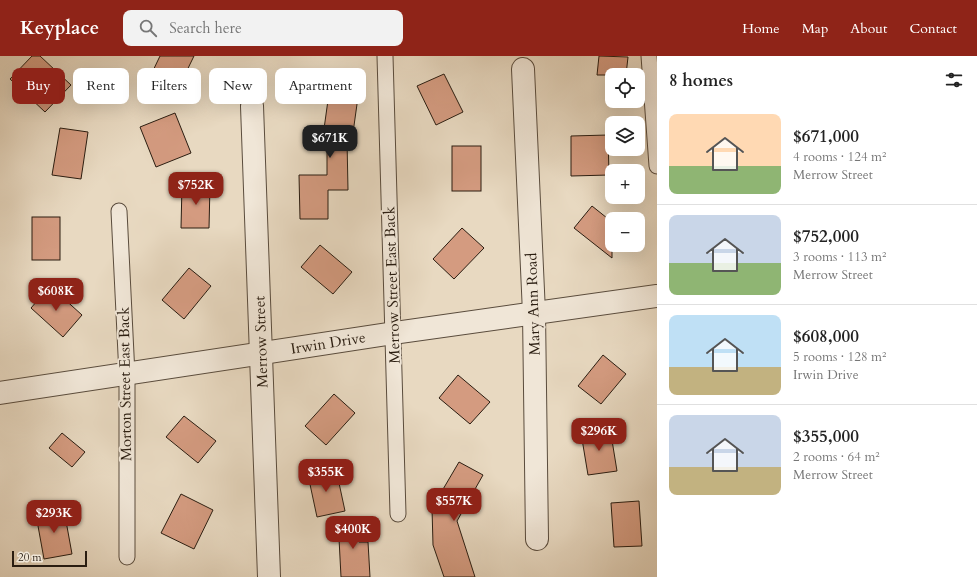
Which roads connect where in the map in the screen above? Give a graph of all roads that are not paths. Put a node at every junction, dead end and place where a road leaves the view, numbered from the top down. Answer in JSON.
{"nodes":[{"id":1,"x":385,"y":56,"type":"edge"},
{"id":2,"x":649,"y":56,"type":"edge"},
{"id":3,"x":522,"y":69,"type":"dead end"},
{"id":4,"x":252,"y":106,"type":"dead end"},
{"id":5,"x":657,"y":166,"type":"edge"},
{"id":6,"x":119,"y":212,"type":"dead end"},
{"id":7,"x":657,"y":296,"type":"edge"},
{"id":8,"x":534,"y":313,"type":"junction"},
{"id":9,"x":394,"y":333,"type":"junction"},
{"id":10,"x":261,"y":354,"type":"junction"},
{"id":11,"x":127,"y":375,"type":"junction"},
{"id":12,"x":0,"y":393,"type":"edge"},
{"id":13,"x":398,"y":514,"type":"dead end"},
{"id":14,"x":537,"y":539,"type":"dead end"},
{"id":15,"x":127,"y":557,"type":"dead end"},
{"id":16,"x":269,"y":577,"type":"edge"}],
"edges":[{"from":1,"to":9,"type":"lane","name":"Merrow Street East Back"},
{"from":2,"to":5,"type":"lane"},
{"from":3,"to":8,"type":"street","name":"Mary Ann Road"},
{"from":4,"to":10,"type":"street","name":"Merrow Street"},
{"from":6,"to":11,"type":"lane","name":"Morton Street East Back"},
{"from":7,"to":8,"type":"street","name":"Irwin Drive"},
{"from":8,"to":9,"type":"street","name":"Irwin Drive"},
{"from":8,"to":14,"type":"street","name":"Mary Ann Road"},
{"from":9,"to":10,"type":"street","name":"Irwin Drive"},
{"from":9,"to":13,"type":"lane","name":"Merrow Street East Back"},
{"from":10,"to":11,"type":"street","name":"Irwin Drive"},
{"from":10,"to":16,"type":"street","name":"Merrow Street"},
{"from":11,"to":12,"type":"street","name":"Irwin Drive"},
{"from":11,"to":15,"type":"lane","name":"Morton Street East Back"}]}
